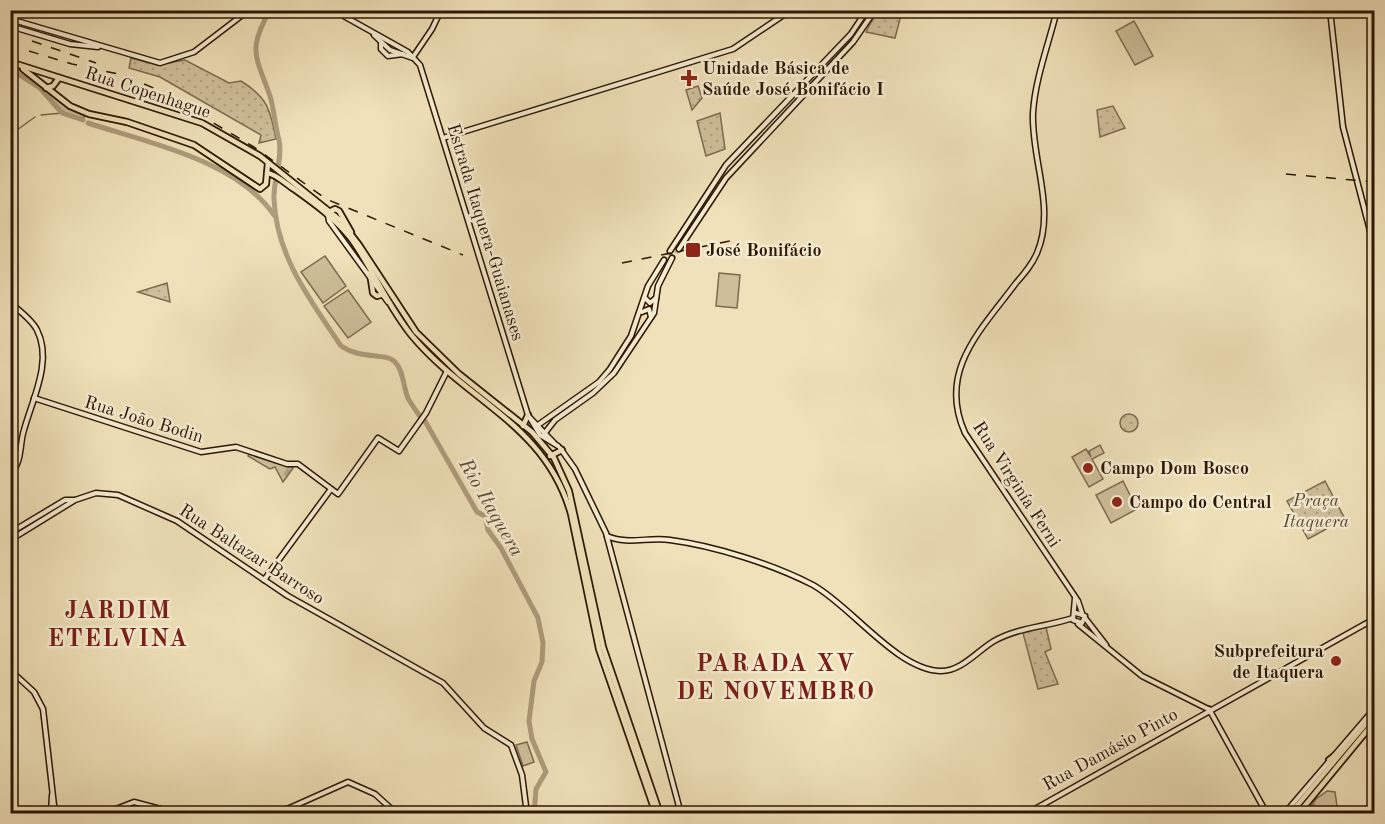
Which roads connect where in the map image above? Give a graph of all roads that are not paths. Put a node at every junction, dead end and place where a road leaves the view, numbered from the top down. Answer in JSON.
{"nodes":[{"id":1,"x":249,"y":10,"type":"edge"},
{"id":2,"x":333,"y":10,"type":"edge"},
{"id":3,"x":441,"y":10,"type":"edge"},
{"id":4,"x":792,"y":10,"type":"edge"},
{"id":5,"x":867,"y":10,"type":"edge"},
{"id":6,"x":875,"y":10,"type":"edge"},
{"id":7,"x":1058,"y":10,"type":"edge"},
{"id":8,"x":1329,"y":10,"type":"edge"},
{"id":9,"x":10,"y":20,"type":"edge"},
{"id":10,"x":10,"y":26,"type":"edge"},
{"id":11,"x":369,"y":31,"type":"junction"},
{"id":12,"x":60,"y":34,"type":"junction"},
{"id":13,"x":54,"y":40,"type":"junction"},
{"id":14,"x":391,"y":42,"type":"junction"},
{"id":15,"x":381,"y":43,"type":"junction"},
{"id":16,"x":397,"y":45,"type":"junction"},
{"id":17,"x":102,"y":47,"type":"junction"},
{"id":18,"x":834,"y":51,"type":"junction"},
{"id":19,"x":398,"y":52,"type":"junction"},
{"id":20,"x":404,"y":54,"type":"junction"},
{"id":21,"x":394,"y":57,"type":"junction"},
{"id":22,"x":414,"y":57,"type":"junction"},
{"id":23,"x":836,"y":60,"type":"junction"},
{"id":24,"x":12,"y":62,"type":"edge"},
{"id":25,"x":44,"y":74,"type":"junction"},
{"id":26,"x":52,"y":76,"type":"junction"},
{"id":27,"x":59,"y":78,"type":"junction"},
{"id":28,"x":39,"y":81,"type":"junction"},
{"id":29,"x":55,"y":83,"type":"junction"},
{"id":30,"x":46,"y":88,"type":"junction"},
{"id":31,"x":443,"y":138,"type":"junction"},
{"id":32,"x":269,"y":164,"type":"junction"},
{"id":33,"x":269,"y":173,"type":"junction"},
{"id":34,"x":329,"y":213,"type":"junction"},
{"id":35,"x":1374,"y":246,"type":"edge"},
{"id":36,"x":679,"y":249,"type":"tunnel mouth"},
{"id":37,"x":670,"y":251,"type":"tunnel mouth"},
{"id":38,"x":672,"y":258,"type":"tunnel mouth"},
{"id":39,"x":664,"y":260,"type":"tunnel mouth"},
{"id":40,"x":370,"y":270,"type":"junction"},
{"id":41,"x":370,"y":278,"type":"junction"},
{"id":42,"x":384,"y":294,"type":"junction"},
{"id":43,"x":645,"y":296,"type":"junction"},
{"id":44,"x":656,"y":297,"type":"junction"},
{"id":45,"x":10,"y":303,"type":"edge"},
{"id":46,"x":640,"y":315,"type":"junction"},
{"id":47,"x":650,"y":321,"type":"junction"},
{"id":48,"x":447,"y":371,"type":"junction"},
{"id":49,"x":34,"y":398,"type":"junction"},
{"id":50,"x":528,"y":415,"type":"junction"},
{"id":51,"x":547,"y":418,"type":"junction"},
{"id":52,"x":552,"y":423,"type":"junction"},
{"id":53,"x":521,"y":424,"type":"junction"},
{"id":54,"x":535,"y":429,"type":"junction"},
{"id":55,"x":519,"y":430,"type":"junction"},
{"id":56,"x":545,"y":433,"type":"junction"},
{"id":57,"x":540,"y":435,"type":"junction"},
{"id":58,"x":528,"y":438,"type":"junction"},
{"id":59,"x":558,"y":446,"type":"junction"},
{"id":60,"x":562,"y":450,"type":"junction"},
{"id":61,"x":552,"y":455,"type":"junction"},
{"id":62,"x":544,"y":456,"type":"junction"},
{"id":63,"x":10,"y":474,"type":"edge"},
{"id":64,"x":331,"y":489,"type":"junction"},
{"id":65,"x":75,"y":500,"type":"junction"},
{"id":66,"x":10,"y":533,"type":"edge"},
{"id":67,"x":607,"y":536,"type":"junction"},
{"id":68,"x":10,"y":540,"type":"edge"},
{"id":69,"x":264,"y":580,"type":"junction"},
{"id":70,"x":1075,"y":598,"type":"junction"},
{"id":71,"x":1076,"y":613,"type":"junction"},
{"id":72,"x":1082,"y":613,"type":"junction"},
{"id":73,"x":1085,"y":618,"type":"junction"},
{"id":74,"x":1374,"y":618,"type":"edge"},
{"id":75,"x":1075,"y":622,"type":"junction"},
{"id":76,"x":1108,"y":648,"type":"junction"},
{"id":77,"x":10,"y":670,"type":"edge"},
{"id":78,"x":1200,"y":706,"type":"junction"},
{"id":79,"x":1374,"y":708,"type":"edge"},
{"id":80,"x":1209,"y":709,"type":"junction"},
{"id":81,"x":1200,"y":714,"type":"junction"},
{"id":82,"x":1374,"y":714,"type":"edge"},
{"id":83,"x":1374,"y":722,"type":"edge"},
{"id":84,"x":1346,"y":747,"type":"junction"},
{"id":85,"x":1329,"y":760,"type":"junction"},
{"id":86,"x":53,"y":813,"type":"edge"},
{"id":87,"x":103,"y":813,"type":"edge"},
{"id":88,"x":179,"y":813,"type":"edge"},
{"id":89,"x":276,"y":813,"type":"edge"},
{"id":90,"x":397,"y":813,"type":"edge"},
{"id":91,"x":527,"y":813,"type":"edge"},
{"id":92,"x":656,"y":813,"type":"edge"},
{"id":93,"x":660,"y":813,"type":"edge"},
{"id":94,"x":681,"y":813,"type":"edge"},
{"id":95,"x":1026,"y":813,"type":"edge"},
{"id":96,"x":1267,"y":813,"type":"edge"},
{"id":97,"x":1284,"y":813,"type":"edge"},
{"id":98,"x":1290,"y":813,"type":"edge"},
{"id":99,"x":1299,"y":813,"type":"edge"}],
"edges":[{"from":1,"to":17,"type":"street"},
{"from":2,"to":11,"type":"street"},
{"from":3,"to":22,"type":"street"},
{"from":4,"to":31,"type":"street"},
{"from":5,"to":18,"type":"street"},
{"from":6,"to":23,"type":"street"},
{"from":7,"to":70,"type":"street","name":"Rua Virginía Ferni"},
{"from":8,"to":35,"type":"street"},
{"from":9,"to":12,"type":"street"},
{"from":10,"to":13,"type":"street"},
{"from":11,"to":14,"type":"street"},
{"from":11,"to":15,"type":"street"},
{"from":12,"to":13,"type":"street"},
{"from":12,"to":17,"type":"street"},
{"from":13,"to":17,"type":"street"},
{"from":14,"to":15,"type":"street"},
{"from":14,"to":16,"type":"street"},
{"from":15,"to":19,"type":"street"},
{"from":15,"to":21,"type":"street"},
{"from":16,"to":19,"type":"street"},
{"from":16,"to":22,"type":"street"},
{"from":18,"to":23,"type":"street"},
{"from":18,"to":37,"type":"street"},
{"from":19,"to":20,"type":"street"},
{"from":19,"to":21,"type":"street"},
{"from":20,"to":21,"type":"street"},
{"from":20,"to":22,"type":"street"},
{"from":22,"to":31,"type":"street","name":"Estrada Itaquera-Guaianases"},
{"from":23,"to":36,"type":"street"},
{"from":24,"to":25,"type":"main road","name":"Rua Copenhague"},
{"from":24,"to":28,"type":"main road"},
{"from":25,"to":26,"type":"main road","name":"Rua Copenhague"},
{"from":25,"to":28,"type":"main road"},
{"from":26,"to":27,"type":"main road","name":"Rua Copenhague"},
{"from":26,"to":29,"type":"main road"},
{"from":27,"to":29,"type":"main road"},
{"from":27,"to":32,"type":"main road","name":"Rua Copenhague"},
{"from":28,"to":30,"type":"main road"},
{"from":29,"to":30,"type":"main road"},
{"from":30,"to":33,"type":"main road"},
{"from":31,"to":50,"type":"street","name":"Estrada Itaquera-Guaianases"},
{"from":32,"to":33,"type":"main road"},
{"from":32,"to":34,"type":"main road","name":"Rua Copenhague"},
{"from":33,"to":34,"type":"main road"},
{"from":34,"to":40,"type":"main road"},
{"from":34,"to":41,"type":"street"},
{"from":34,"to":42,"type":"main road"},
{"from":38,"to":44,"type":"street"},
{"from":39,"to":43,"type":"street"},
{"from":40,"to":41,"type":"main road"},
{"from":40,"to":42,"type":"main road"},
{"from":41,"to":42,"type":"main road"},
{"from":42,"to":48,"type":"main road"},
{"from":42,"to":53,"type":"main road"},
{"from":43,"to":44,"type":"street"},
{"from":43,"to":46,"type":"street"},
{"from":44,"to":47,"type":"street"},
{"from":45,"to":49,"type":"street"},
{"from":46,"to":47,"type":"street"},
{"from":46,"to":51,"type":"street"},
{"from":47,"to":52,"type":"street"},
{"from":48,"to":55,"type":"main road"},
{"from":48,"to":64,"type":"street","name":"Rua João Bodin"},
{"from":49,"to":63,"type":"street"},
{"from":49,"to":64,"type":"street","name":"Rua João Bodin"},
{"from":50,"to":53,"type":"main road"},
{"from":50,"to":54,"type":"street","name":"Estrada Itaquera-Guaianases"},
{"from":51,"to":52,"type":"street"},
{"from":51,"to":54,"type":"street"},
{"from":52,"to":56,"type":"street"},
{"from":53,"to":54,"type":"main road"},
{"from":53,"to":55,"type":"main road"},
{"from":54,"to":56,"type":"street","name":"Estrada Itaquera-Guaianases"},
{"from":54,"to":57,"type":"street","name":"Estrada Itaquera-Guaianases"},
{"from":54,"to":58,"type":"street"},
{"from":54,"to":61,"type":"main road"},
{"from":55,"to":58,"type":"main road"},
{"from":56,"to":57,"type":"street"},
{"from":56,"to":59,"type":"street","name":"Estrada Itaquera-Guaianases"},
{"from":57,"to":59,"type":"street","name":"Estrada Itaquera-Guaianases"},
{"from":58,"to":62,"type":"main road"},
{"from":59,"to":60,"type":"street","name":"Estrada Itaquera-Guaianases"},
{"from":60,"to":61,"type":"main road"},
{"from":60,"to":67,"type":"street","name":"Estrada Itaquera-Guaianases"},
{"from":61,"to":62,"type":"main road"},
{"from":61,"to":93,"type":"main road"},
{"from":62,"to":92,"type":"main road"},
{"from":64,"to":69,"type":"street"},
{"from":65,"to":66,"type":"street"},
{"from":65,"to":68,"type":"street"},
{"from":65,"to":69,"type":"street","name":"Rua Baltazar Barroso"},
{"from":67,"to":75,"type":"street"},
{"from":67,"to":94,"type":"street"},
{"from":69,"to":91,"type":"street","name":"Rua Baltazar Barroso"},
{"from":70,"to":71,"type":"street","name":"Rua Virginía Ferni"},
{"from":70,"to":72,"type":"street","name":"Rua Virginía Ferni"},
{"from":71,"to":72,"type":"street"},
{"from":71,"to":75,"type":"street"},
{"from":72,"to":73,"type":"street","name":"Rua Virginía Ferni"},
{"from":73,"to":75,"type":"street"},
{"from":73,"to":76,"type":"street"},
{"from":74,"to":80,"type":"street","name":"Rua Damásio Pinto"},
{"from":75,"to":76,"type":"street"},
{"from":76,"to":78,"type":"street"},
{"from":77,"to":86,"type":"street"},
{"from":78,"to":80,"type":"street"},
{"from":78,"to":81,"type":"street"},
{"from":79,"to":85,"type":"street"},
{"from":80,"to":81,"type":"street","name":"Rua Damásio Pinto"},
{"from":80,"to":96,"type":"street"},
{"from":81,"to":95,"type":"street","name":"Rua Damásio Pinto"},
{"from":82,"to":84,"type":"main road"},
{"from":83,"to":99,"type":"main road"},
{"from":84,"to":85,"type":"main road"},
{"from":84,"to":98,"type":"main road"},
{"from":85,"to":97,"type":"street"},
{"from":87,"to":88,"type":"street"},
{"from":89,"to":90,"type":"street"}]}
